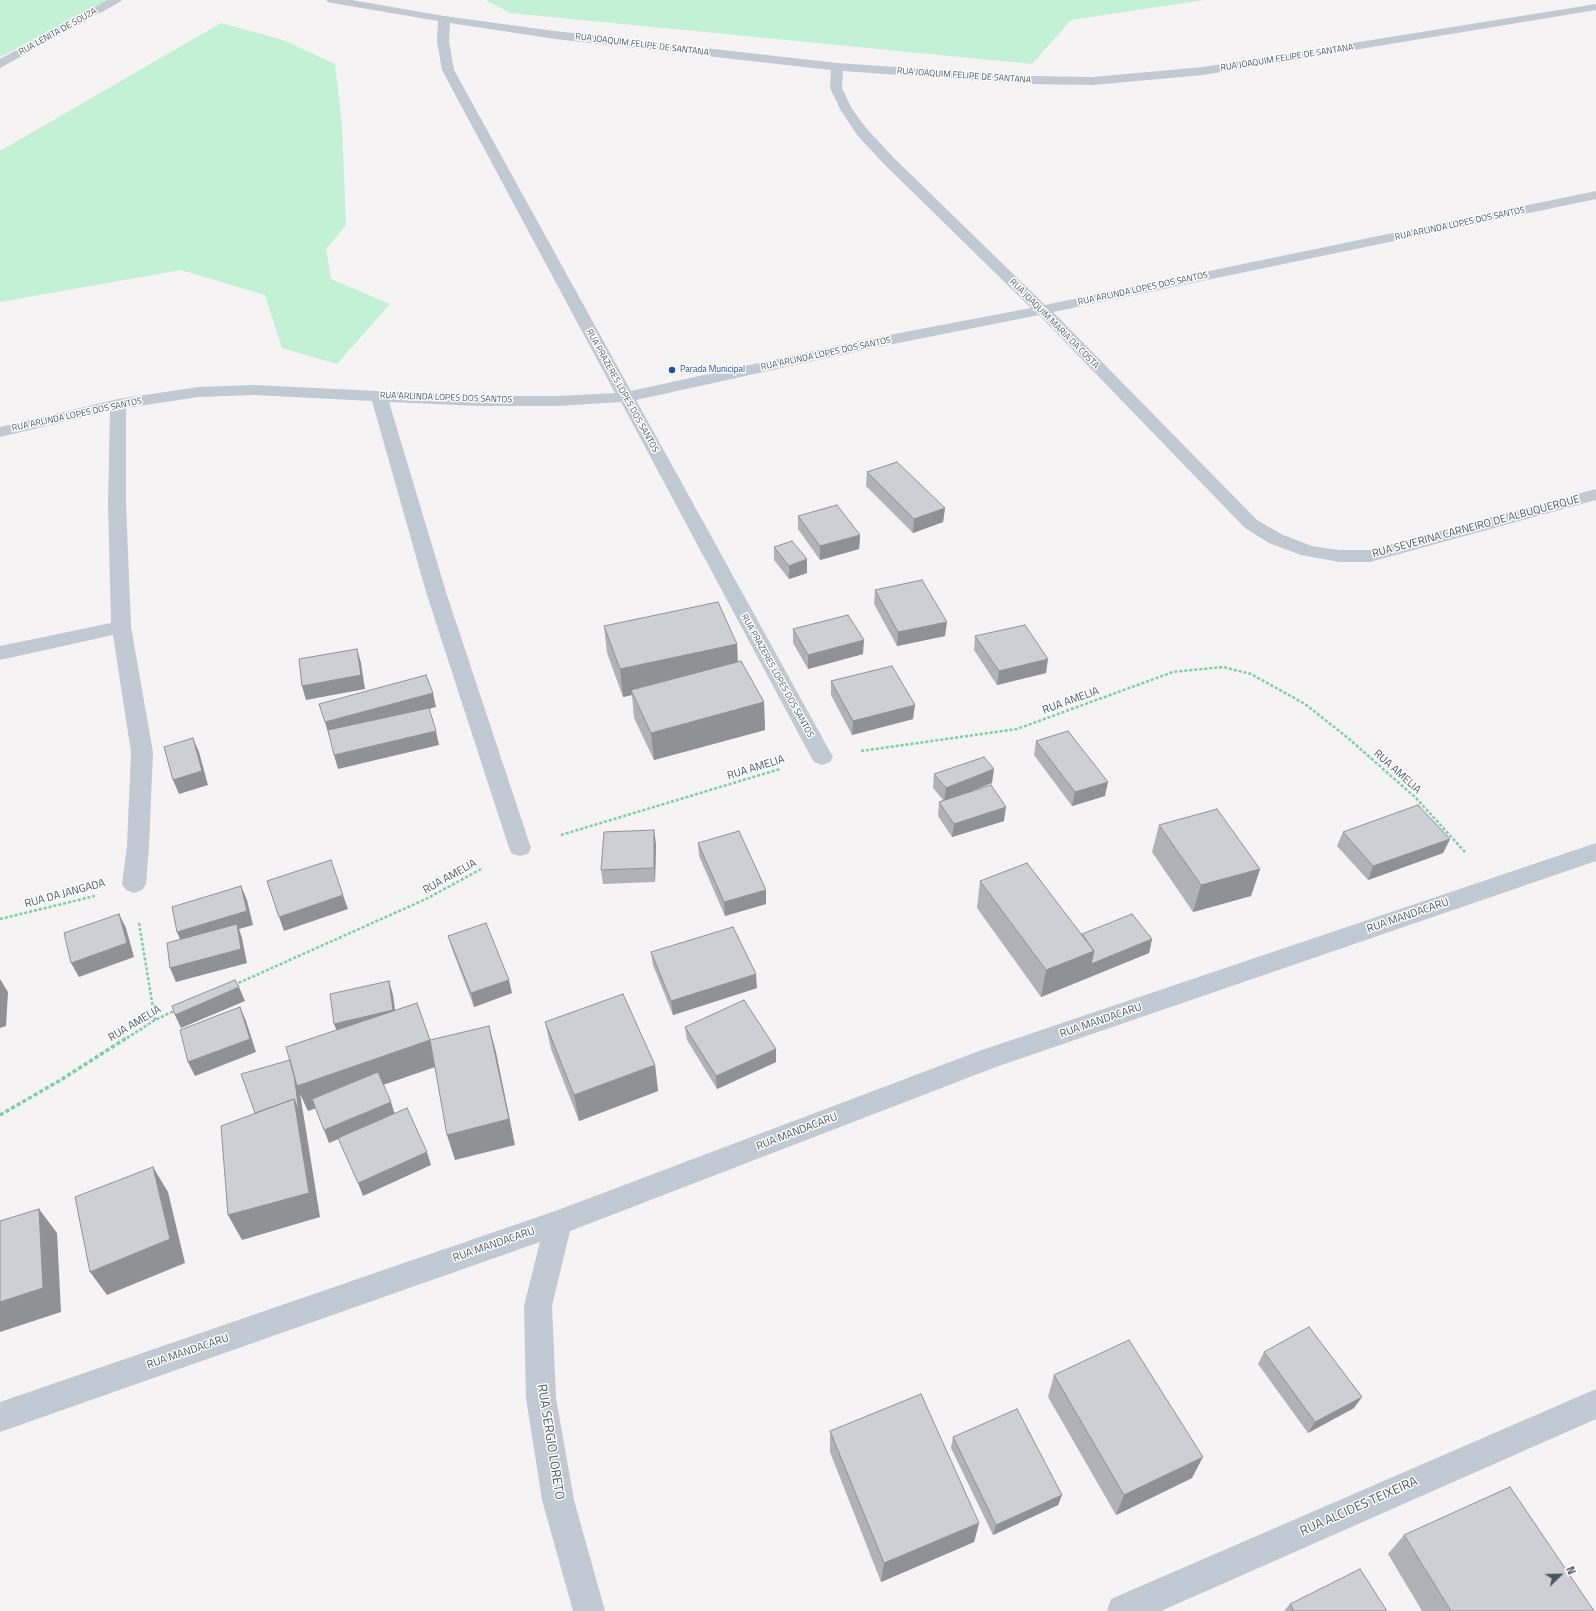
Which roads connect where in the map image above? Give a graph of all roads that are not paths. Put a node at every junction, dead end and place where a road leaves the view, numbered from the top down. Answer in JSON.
{"nodes":[{"id":1,"x":116,"y":0,"type":"edge"},
{"id":2,"x":332,"y":0,"type":"edge"},
{"id":3,"x":1596,"y":8,"type":"edge"},
{"id":4,"x":444,"y":19,"type":"junction"},
{"id":5,"x":0,"y":64,"type":"edge"},
{"id":6,"x":837,"y":67,"type":"junction"},
{"id":7,"x":1596,"y":195,"type":"edge"},
{"id":8,"x":1042,"y":310,"type":"junction"},
{"id":9,"x":379,"y":395,"type":"junction"},
{"id":10,"x":625,"y":397,"type":"junction"},
{"id":11,"x":118,"y":404,"type":"junction"},
{"id":12,"x":0,"y":432,"type":"edge"},
{"id":13,"x":1596,"y":494,"type":"edge"},
{"id":14,"x":1308,"y":551,"type":"joint"},
{"id":15,"x":121,"y":627,"type":"junction"},
{"id":16,"x":0,"y":653,"type":"edge"},
{"id":17,"x":822,"y":757,"type":"road end"},
{"id":18,"x":520,"y":848,"type":"road end"},
{"id":19,"x":1596,"y":852,"type":"edge"},
{"id":20,"x":134,"y":884,"type":"road end"},
{"id":21,"x":558,"y":1223,"type":"junction"},
{"id":22,"x":1596,"y":1404,"type":"edge"},
{"id":23,"x":0,"y":1416,"type":"edge"},
{"id":24,"x":589,"y":1611,"type":"edge"},
{"id":25,"x":1123,"y":1611,"type":"edge"}],
"edges":[{"from":1,"to":5,"type":"street","name":"RUA LENITA DE SOUZA"},
{"from":2,"to":4,"type":"street","name":"RUA JOAQUIM FELIPE DE SANTANA"},
{"from":3,"to":6,"type":"street","name":"RUA JOAQUIM FELIPE DE SANTANA"},
{"from":4,"to":6,"type":"street","name":"RUA JOAQUIM FELIPE DE SANTANA"},
{"from":4,"to":10,"type":"street","name":"RUA PRAZERES LOPES DOS SANTOS"},
{"from":6,"to":8,"type":"street","name":"RUA JOAQUIM MARIA DA COSTA"},
{"from":7,"to":8,"type":"street","name":"RUA ARLINDA LOPES DOS SANTOS"},
{"from":8,"to":10,"type":"street","name":"RUA ARLINDA LOPES DOS SANTOS"},
{"from":8,"to":14,"type":"street","name":"RUA JOAQUIM MARIA DA COSTA"},
{"from":9,"to":10,"type":"street","name":"RUA ARLINDA LOPES DOS SANTOS"},
{"from":9,"to":11,"type":"street","name":"RUA ARLINDA LOPES DOS SANTOS"},
{"from":9,"to":18,"type":"street"},
{"from":10,"to":17,"type":"street","name":"RUA PRAZERES LOPES DOS SANTOS"},
{"from":11,"to":12,"type":"street","name":"RUA ARLINDA LOPES DOS SANTOS"},
{"from":11,"to":15,"type":"street"},
{"from":13,"to":14,"type":"street","name":"RUA SEVERINA CARNEIRO DE ALBUQUERQUE"},
{"from":15,"to":16,"type":"street"},
{"from":15,"to":20,"type":"street"},
{"from":19,"to":21,"type":"street","name":"RUA MANDACARU"},
{"from":21,"to":23,"type":"street","name":"RUA MANDACARU"},
{"from":21,"to":24,"type":"street","name":"RUA SERGIO LORETO"},
{"from":22,"to":25,"type":"street","name":"RUA ALCIDES TEIXEIRA"}]}
